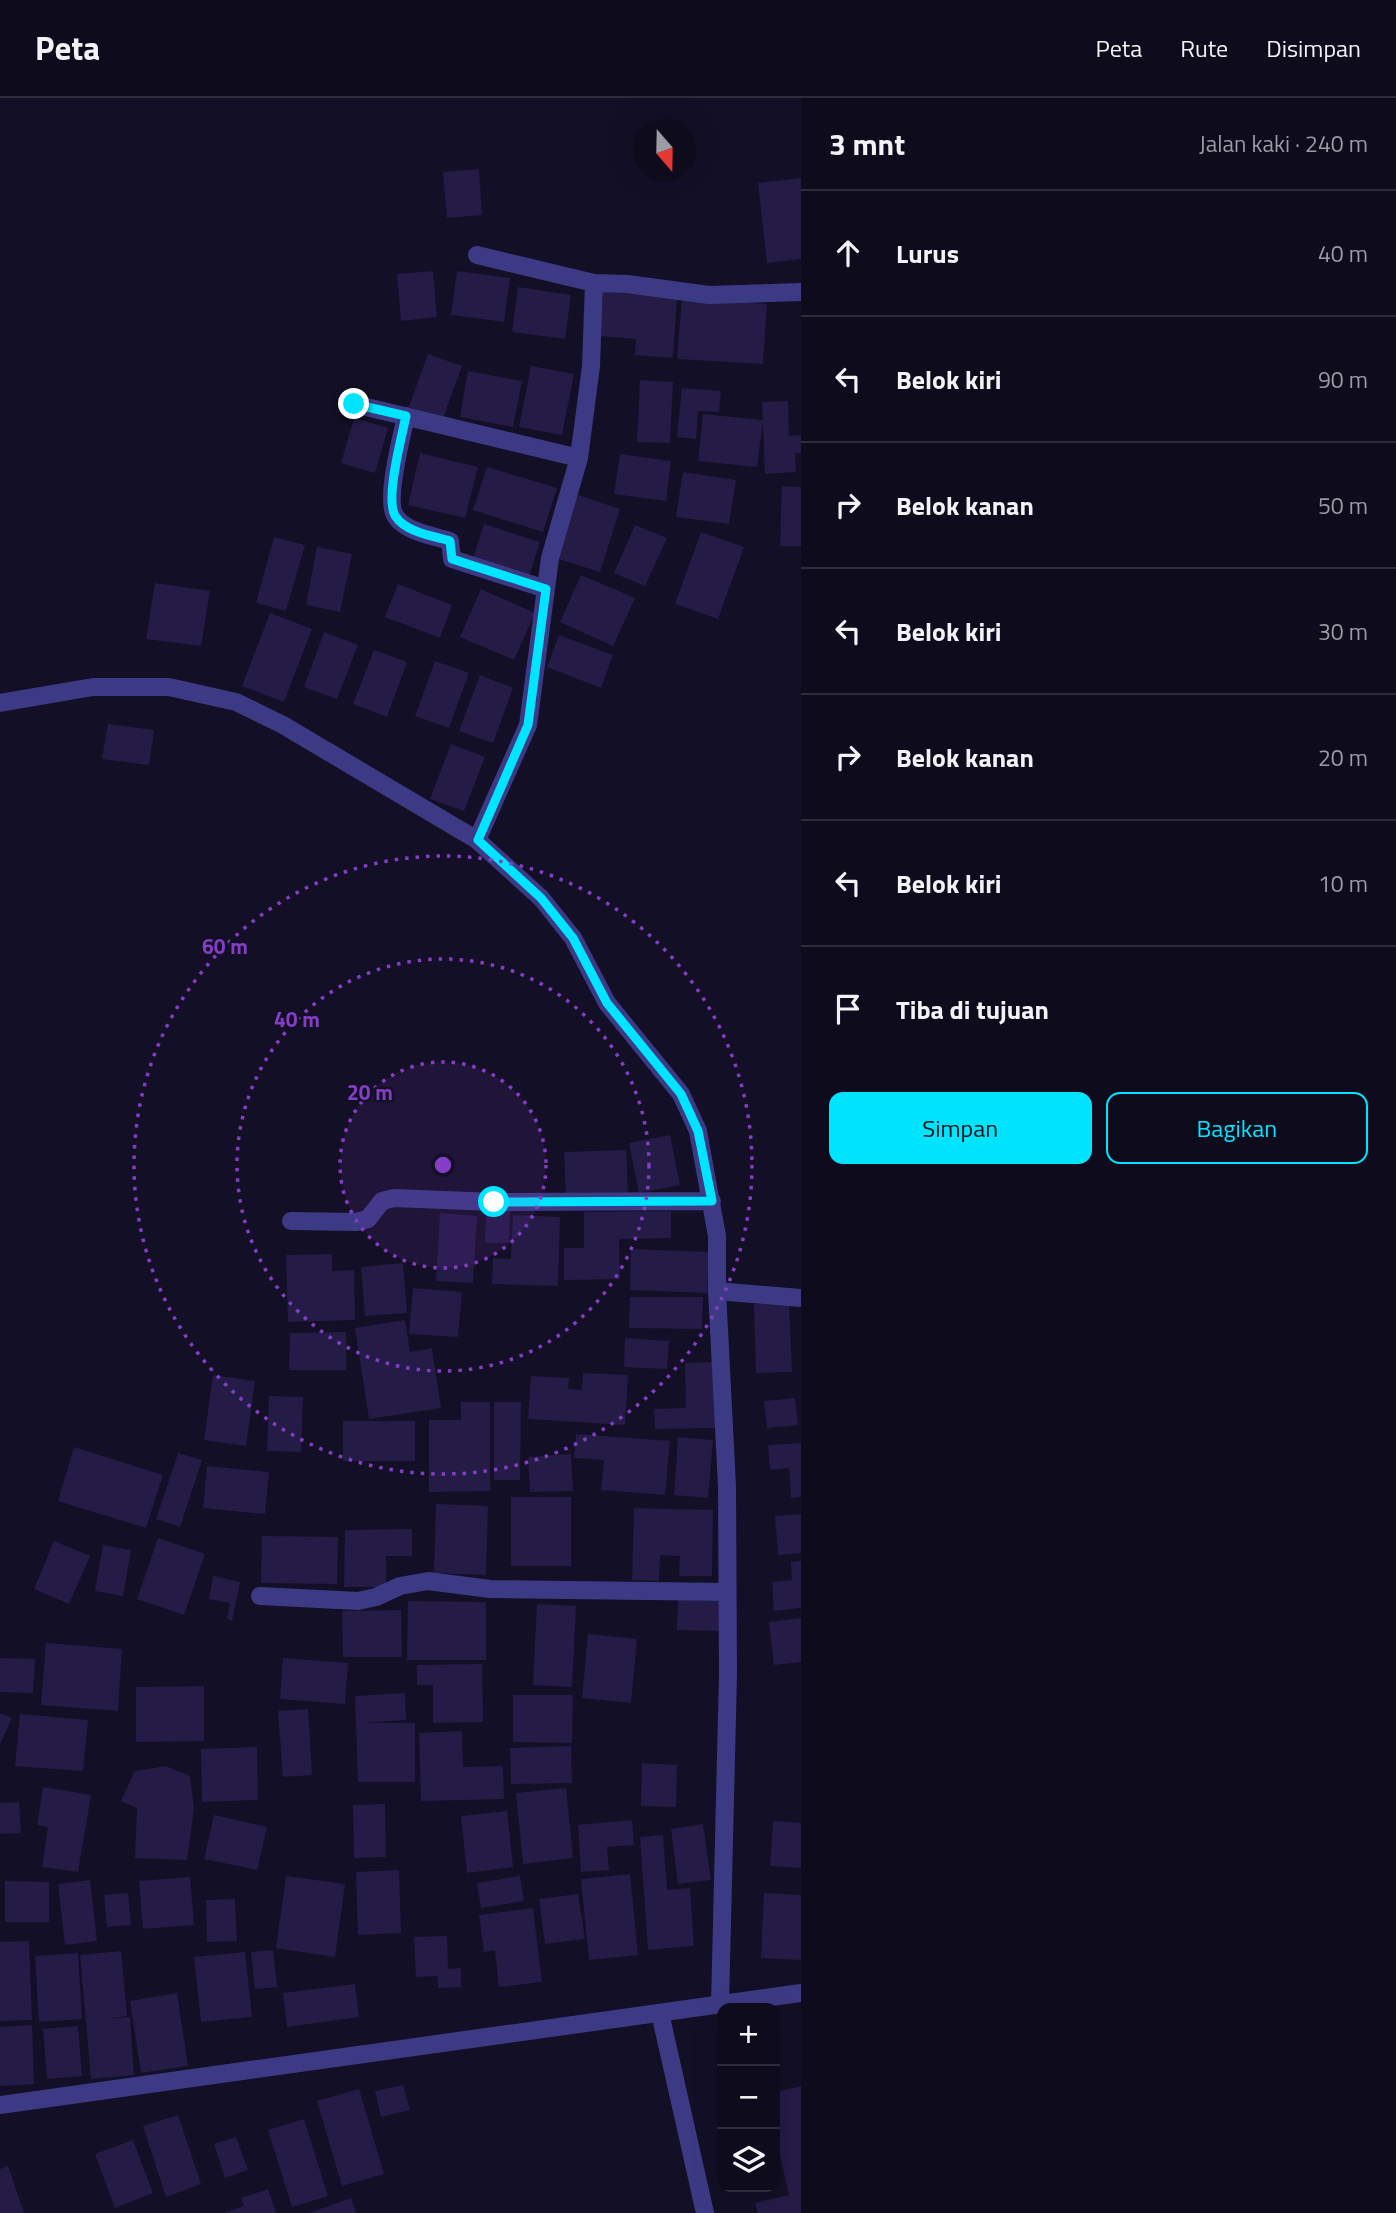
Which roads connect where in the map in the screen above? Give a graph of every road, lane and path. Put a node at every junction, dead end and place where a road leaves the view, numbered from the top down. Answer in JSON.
{"nodes":[{"id":1,"x":477,"y":255,"type":"dead end"},
{"id":2,"x":594,"y":283,"type":"junction"},
{"id":3,"x":801,"y":292,"type":"edge"},
{"id":4,"x":354,"y":404,"type":"dead end"},
{"id":5,"x":406,"y":416,"type":"junction"},
{"id":6,"x":579,"y":458,"type":"junction"},
{"id":7,"x":546,"y":589,"type":"junction"},
{"id":8,"x":0,"y":703,"type":"edge"},
{"id":9,"x":478,"y":840,"type":"junction"},
{"id":10,"x":712,"y":1201,"type":"junction"},
{"id":11,"x":291,"y":1221,"type":"dead end"},
{"id":12,"x":717,"y":1291,"type":"junction"},
{"id":13,"x":801,"y":1298,"type":"edge"},
{"id":14,"x":727,"y":1592,"type":"junction"},
{"id":15,"x":260,"y":1596,"type":"dead end"},
{"id":16,"x":801,"y":1993,"type":"edge"},
{"id":17,"x":720,"y":2003,"type":"edge"},
{"id":18,"x":734,"y":2003,"type":"edge"},
{"id":19,"x":717,"y":2005,"type":"edge"},
{"id":20,"x":660,"y":2013,"type":"junction"},
{"id":21,"x":0,"y":2105,"type":"edge"},
{"id":22,"x":705,"y":2213,"type":"edge"}],
"edges":[{"from":1,"to":2,"type":"street"},
{"from":2,"to":3,"type":"street"},
{"from":2,"to":6,"type":"street"},
{"from":4,"to":5,"type":"street"},
{"from":5,"to":6,"type":"street"},
{"from":5,"to":7,"type":"street"},
{"from":6,"to":7,"type":"street"},
{"from":7,"to":9,"type":"street"},
{"from":8,"to":9,"type":"street"},
{"from":9,"to":10,"type":"street"},
{"from":10,"to":11,"type":"street"},
{"from":10,"to":12,"type":"street"},
{"from":12,"to":13,"type":"street"},
{"from":12,"to":14,"type":"street"},
{"from":14,"to":15,"type":"street"},
{"from":14,"to":17,"type":"street"},
{"from":16,"to":18,"type":"street"},
{"from":19,"to":20,"type":"street"},
{"from":20,"to":21,"type":"street"},
{"from":20,"to":22,"type":"street"}]}
